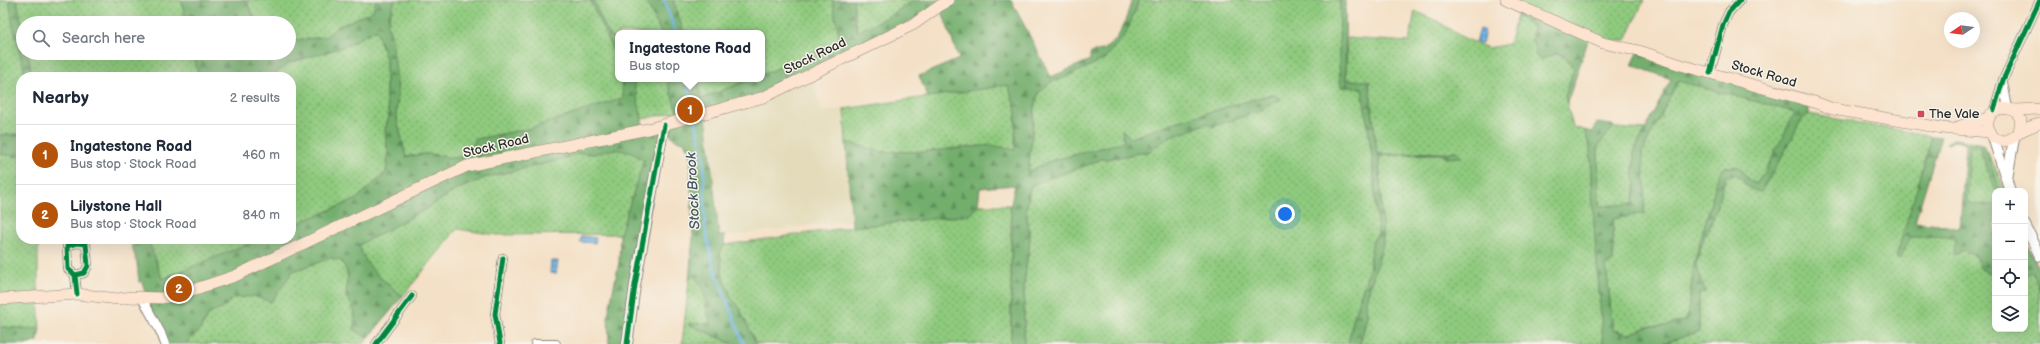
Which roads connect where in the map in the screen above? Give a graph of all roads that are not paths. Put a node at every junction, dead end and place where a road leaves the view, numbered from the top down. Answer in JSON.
{"nodes":[{"id":1,"x":948,"y":0,"type":"edge"},
{"id":2,"x":1506,"y":0,"type":"edge"},
{"id":3,"x":1740,"y":0,"type":"edge"},
{"id":4,"x":2040,"y":0,"type":"edge"},
{"id":5,"x":1710,"y":74,"type":"junction"},
{"id":6,"x":2003,"y":80,"type":"junction"},
{"id":7,"x":2012,"y":109,"type":"junction"},
{"id":8,"x":2040,"y":109,"type":"edge"},
{"id":9,"x":1991,"y":114,"type":"junction"},
{"id":10,"x":2040,"y":123,"type":"edge"},
{"id":11,"x":664,"y":125,"type":"junction"},
{"id":12,"x":1954,"y":128,"type":"junction"},
{"id":13,"x":1991,"y":134,"type":"junction"},
{"id":14,"x":2017,"y":135,"type":"junction"},
{"id":15,"x":2008,"y":186,"type":"edge"},
{"id":16,"x":2028,"y":231,"type":"edge"},
{"id":17,"x":2040,"y":256,"type":"edge"},
{"id":18,"x":503,"y":258,"type":"dead end"},
{"id":19,"x":75,"y":275,"type":"dead end"},
{"id":20,"x":77,"y":294,"type":"junction"},
{"id":21,"x":412,"y":296,"type":"dead end"},
{"id":22,"x":142,"y":298,"type":"junction"},
{"id":23,"x":0,"y":299,"type":"edge"},
{"id":24,"x":164,"y":344,"type":"edge"},
{"id":25,"x":375,"y":344,"type":"edge"},
{"id":26,"x":501,"y":344,"type":"edge"},
{"id":27,"x":535,"y":344,"type":"edge"},
{"id":28,"x":556,"y":344,"type":"edge"},
{"id":29,"x":627,"y":344,"type":"edge"}],
"edges":[{"from":1,"to":11,"type":"main road","name":"Stock Road"},
{"from":2,"to":5,"type":"main road","name":"Stock Road"},
{"from":3,"to":5,"type":"street"},
{"from":4,"to":6,"type":"street"},
{"from":5,"to":12,"type":"main road","name":"Stock Road"},
{"from":6,"to":7,"type":"street"},
{"from":6,"to":9,"type":"street"},
{"from":7,"to":8,"type":"main road","name":"Stock Road"},
{"from":7,"to":9,"type":"main road","name":"Stock Road"},
{"from":7,"to":14,"type":"main road"},
{"from":9,"to":12,"type":"main road","name":"Stock Road"},
{"from":9,"to":13,"type":"main road"},
{"from":10,"to":14,"type":"main road","name":"Stock Road"},
{"from":11,"to":22,"type":"main road","name":"Stock Road"},
{"from":11,"to":29,"type":"street"},
{"from":12,"to":13,"type":"main road","name":"Stock Road"},
{"from":13,"to":14,"type":"main road","name":"Stock Road"},
{"from":13,"to":15,"type":"street"},
{"from":14,"to":15,"type":"street"},
{"from":16,"to":17,"type":"street"},
{"from":18,"to":26,"type":"street"},
{"from":19,"to":20,"type":"street"},
{"from":20,"to":22,"type":"main road","name":"Stock Road"},
{"from":20,"to":23,"type":"main road","name":"Stock Road"},
{"from":21,"to":25,"type":"street"},
{"from":22,"to":24,"type":"street"},
{"from":27,"to":28,"type":"street"}]}
